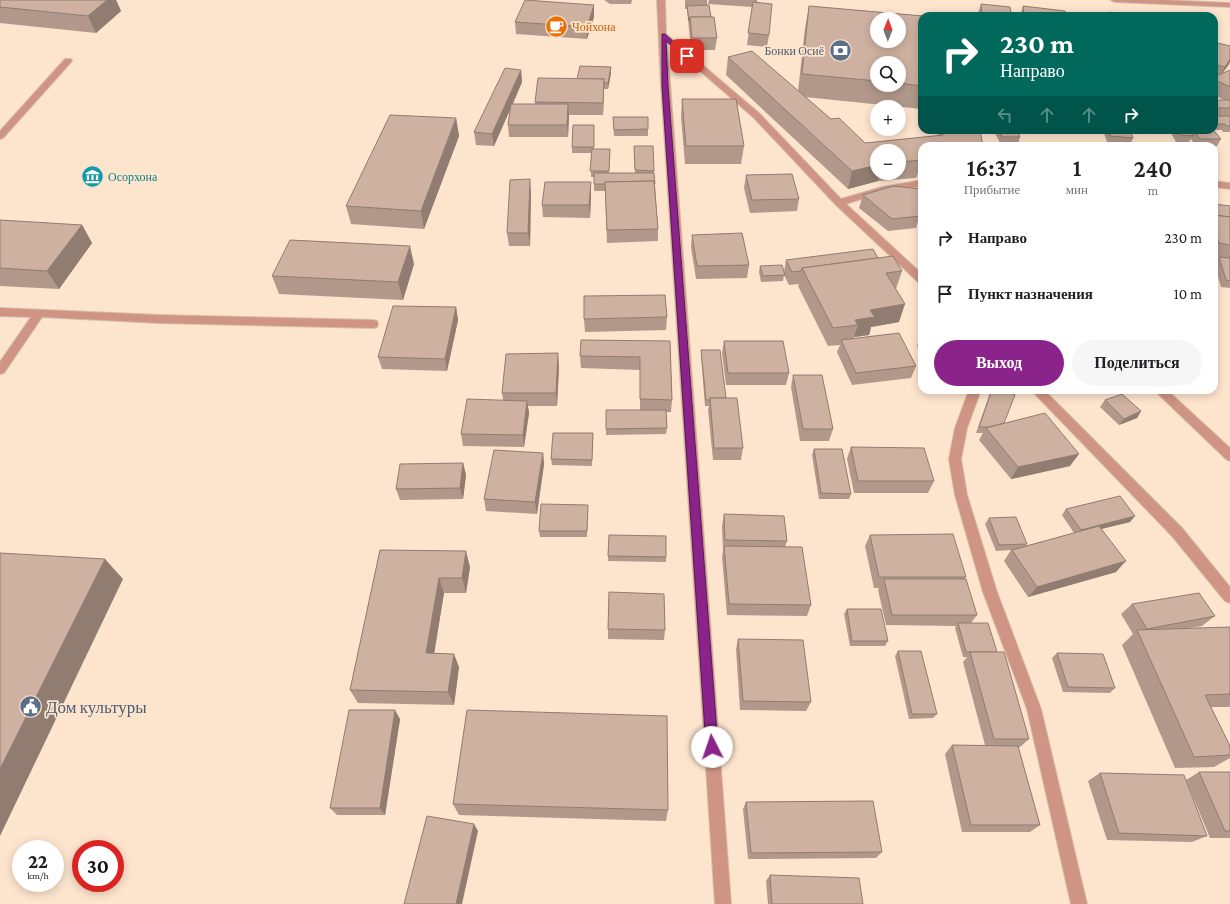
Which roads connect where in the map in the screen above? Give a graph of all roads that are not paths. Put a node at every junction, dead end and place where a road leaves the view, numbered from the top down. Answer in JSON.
{"nodes":[{"id":1,"x":661,"y":0,"type":"edge"},
{"id":2,"x":1115,"y":0,"type":"edge"},
{"id":3,"x":1230,"y":5,"type":"edge"},
{"id":4,"x":664,"y":35,"type":"junction"},
{"id":5,"x":68,"y":62,"type":"dead end"},
{"id":6,"x":0,"y":136,"type":"edge"},
{"id":7,"x":918,"y":184,"type":"edge"},
{"id":8,"x":1218,"y":184,"type":"edge"},
{"id":9,"x":1230,"y":186,"type":"edge"},
{"id":10,"x":838,"y":203,"type":"junction"},
{"id":11,"x":918,"y":276,"type":"edge"},
{"id":12,"x":0,"y":312,"type":"edge"},
{"id":13,"x":39,"y":314,"type":"junction"},
{"id":14,"x":373,"y":324,"type":"dead end"},
{"id":15,"x":0,"y":370,"type":"edge"},
{"id":16,"x":974,"y":394,"type":"edge"},
{"id":17,"x":1041,"y":394,"type":"edge"},
{"id":18,"x":1164,"y":394,"type":"edge"},
{"id":19,"x":1230,"y":456,"type":"edge"},
{"id":20,"x":1230,"y":597,"type":"edge"},
{"id":21,"x":724,"y":904,"type":"edge"},
{"id":22,"x":1079,"y":904,"type":"edge"}],
"edges":[{"from":1,"to":4,"type":"street"},
{"from":2,"to":3,"type":"street"},
{"from":4,"to":10,"type":"street"},
{"from":4,"to":21,"type":"street"},
{"from":5,"to":6,"type":"street"},
{"from":7,"to":10,"type":"street"},
{"from":8,"to":9,"type":"street"},
{"from":10,"to":11,"type":"street"},
{"from":12,"to":13,"type":"street"},
{"from":13,"to":14,"type":"street"},
{"from":13,"to":15,"type":"street"},
{"from":16,"to":22,"type":"street"},
{"from":17,"to":20,"type":"street"},
{"from":18,"to":19,"type":"street"}]}
